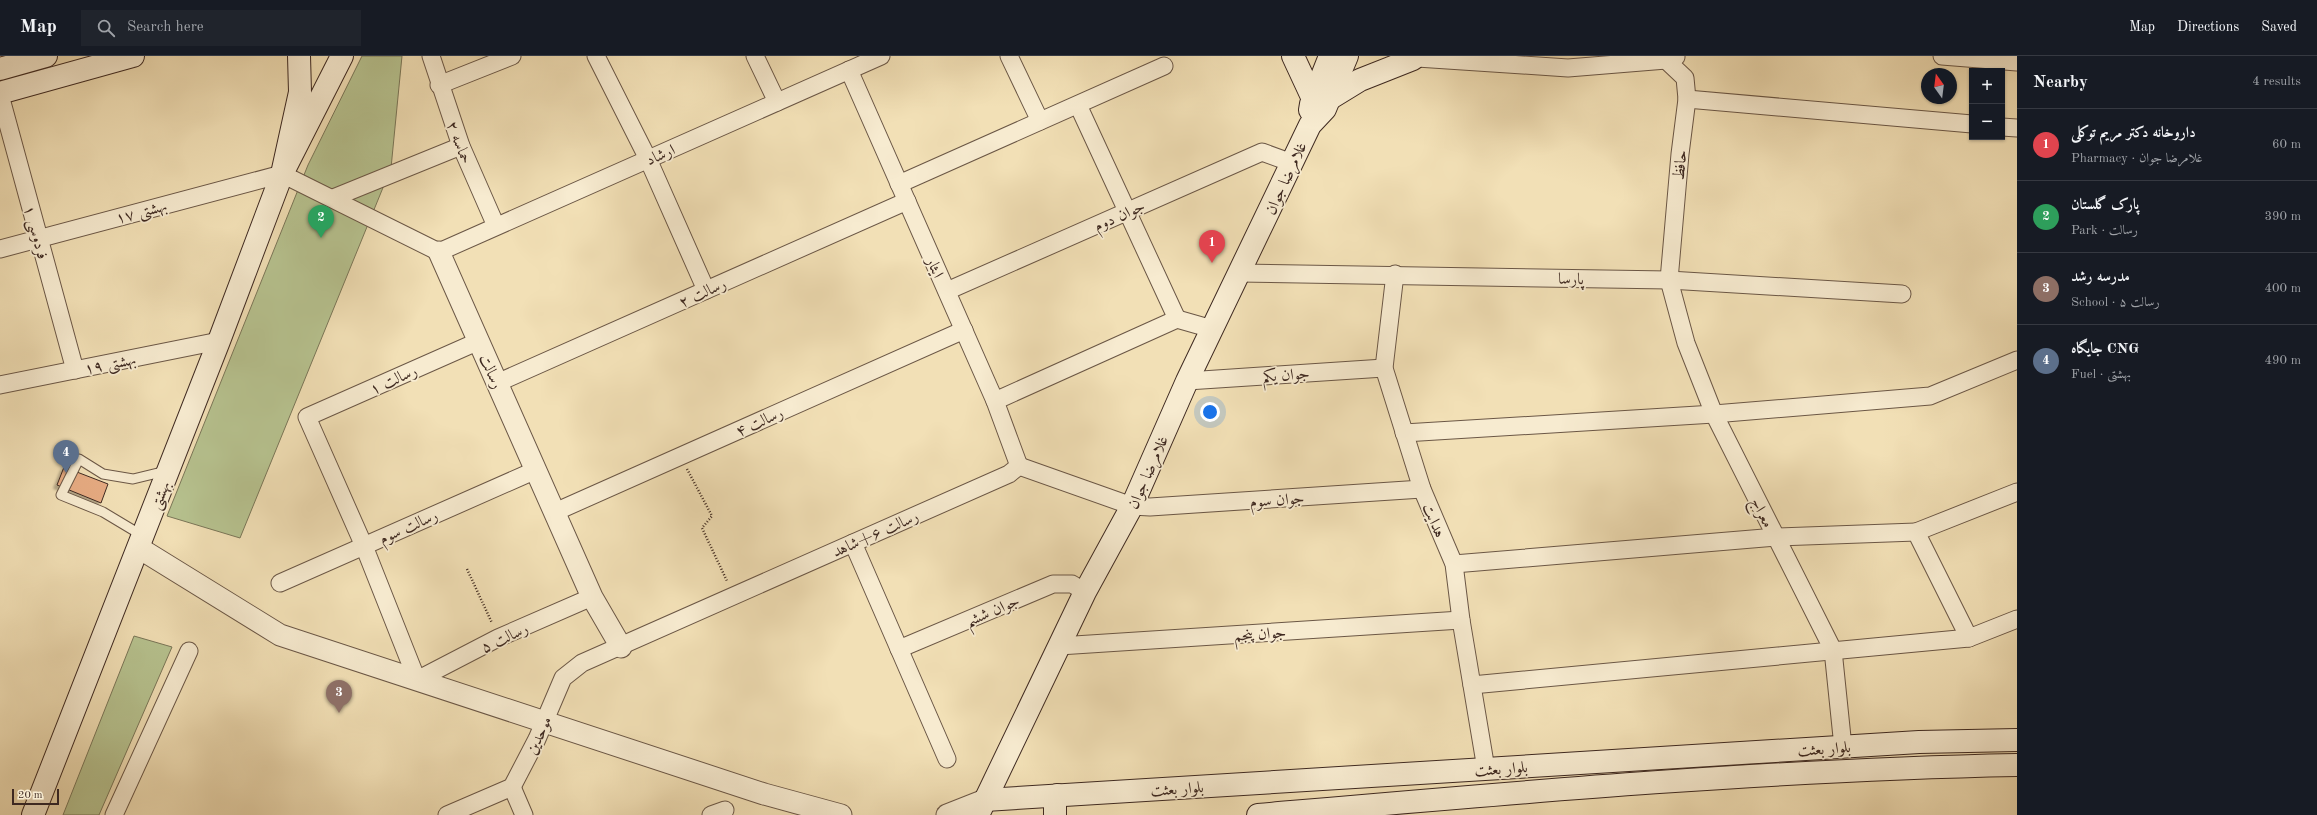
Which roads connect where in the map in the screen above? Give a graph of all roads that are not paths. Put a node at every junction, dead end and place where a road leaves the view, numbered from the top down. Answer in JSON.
{"nodes":[{"id":1,"x":46,"y":56,"type":"edge"},
{"id":2,"x":133,"y":56,"type":"edge"},
{"id":3,"x":298,"y":56,"type":"edge"},
{"id":4,"x":342,"y":56,"type":"edge"},
{"id":5,"x":431,"y":56,"type":"edge"},
{"id":6,"x":512,"y":56,"type":"edge"},
{"id":7,"x":596,"y":56,"type":"edge"},
{"id":8,"x":755,"y":56,"type":"edge"},
{"id":9,"x":881,"y":56,"type":"edge"},
{"id":10,"x":1009,"y":56,"type":"edge"},
{"id":11,"x":1293,"y":56,"type":"edge"},
{"id":12,"x":1330,"y":56,"type":"edge"},
{"id":13,"x":1347,"y":56,"type":"edge"},
{"id":14,"x":1942,"y":56,"type":"edge"},
{"id":15,"x":1406,"y":57,"type":"edge"},
{"id":16,"x":1672,"y":58,"type":"edge"},
{"id":17,"x":2017,"y":62,"type":"edge"},
{"id":18,"x":1164,"y":66,"type":"dead end"},
{"id":19,"x":0,"y":68,"type":"edge"},
{"id":20,"x":849,"y":70,"type":"junction"},
{"id":21,"x":439,"y":85,"type":"junction"},
{"id":22,"x":0,"y":94,"type":"edge"},
{"id":23,"x":1321,"y":99,"type":"junction"},
{"id":24,"x":1687,"y":99,"type":"junction"},
{"id":25,"x":777,"y":102,"type":"junction"},
{"id":26,"x":1078,"y":104,"type":"junction"},
{"id":27,"x":1040,"y":121,"type":"junction"},
{"id":28,"x":1969,"y":124,"type":"edge"},
{"id":29,"x":2005,"y":127,"type":"edge"},
{"id":30,"x":2017,"y":128,"type":"edge"},
{"id":31,"x":461,"y":146,"type":"junction"},
{"id":32,"x":648,"y":159,"type":"junction"},
{"id":33,"x":1292,"y":163,"type":"junction"},
{"id":34,"x":282,"y":174,"type":"junction"},
{"id":35,"x":899,"y":184,"type":"junction"},
{"id":36,"x":333,"y":198,"type":"junction"},
{"id":37,"x":907,"y":201,"type":"junction"},
{"id":38,"x":1126,"y":212,"type":"junction"},
{"id":39,"x":496,"y":226,"type":"junction"},
{"id":40,"x":39,"y":238,"type":"junction"},
{"id":41,"x":0,"y":249,"type":"edge"},
{"id":42,"x":439,"y":252,"type":"junction"},
{"id":43,"x":1239,"y":273,"type":"junction"},
{"id":44,"x":1395,"y":274,"type":"junction"},
{"id":45,"x":1669,"y":280,"type":"junction"},
{"id":46,"x":706,"y":290,"type":"junction"},
{"id":47,"x":947,"y":291,"type":"junction"},
{"id":48,"x":1902,"y":294,"type":"dead end"},
{"id":49,"x":1177,"y":319,"type":"junction"},
{"id":50,"x":1212,"y":329,"type":"junction"},
{"id":51,"x":964,"y":330,"type":"junction"},
{"id":52,"x":219,"y":341,"type":"junction"},
{"id":53,"x":479,"y":341,"type":"junction"},
{"id":54,"x":2017,"y":360,"type":"edge"},
{"id":55,"x":1384,"y":368,"type":"junction"},
{"id":56,"x":75,"y":370,"type":"junction"},
{"id":57,"x":1187,"y":381,"type":"junction"},
{"id":58,"x":497,"y":383,"type":"junction"},
{"id":59,"x":0,"y":385,"type":"edge"},
{"id":60,"x":995,"y":400,"type":"junction"},
{"id":61,"x":1714,"y":414,"type":"junction"},
{"id":62,"x":1404,"y":433,"type":"junction"},
{"id":63,"x":1019,"y":466,"type":"junction"},
{"id":64,"x":169,"y":470,"type":"junction"},
{"id":65,"x":536,"y":470,"type":"junction"},
{"id":66,"x":1422,"y":489,"type":"junction"},
{"id":67,"x":2017,"y":492,"type":"edge"},
{"id":68,"x":1132,"y":506,"type":"junction"},
{"id":69,"x":555,"y":512,"type":"junction"},
{"id":70,"x":1916,"y":532,"type":"junction"},
{"id":71,"x":1776,"y":537,"type":"junction"},
{"id":72,"x":141,"y":542,"type":"junction"},
{"id":73,"x":853,"y":544,"type":"junction"},
{"id":74,"x":364,"y":546,"type":"junction"},
{"id":75,"x":1454,"y":564,"type":"junction"},
{"id":76,"x":280,"y":583,"type":"dead end"},
{"id":77,"x":1085,"y":592,"type":"junction"},
{"id":78,"x":592,"y":597,"type":"junction"},
{"id":79,"x":2017,"y":619,"type":"edge"},
{"id":80,"x":1461,"y":620,"type":"junction"},
{"id":81,"x":1969,"y":638,"type":"junction"},
{"id":82,"x":1059,"y":646,"type":"junction"},
{"id":83,"x":621,"y":647,"type":"junction"},
{"id":84,"x":899,"y":649,"type":"junction"},
{"id":85,"x":1833,"y":650,"type":"junction"},
{"id":86,"x":188,"y":651,"type":"dead end"},
{"id":87,"x":417,"y":680,"type":"junction"},
{"id":88,"x":1472,"y":685,"type":"junction"},
{"id":89,"x":544,"y":722,"type":"junction"},
{"id":90,"x":2017,"y":740,"type":"edge"},
{"id":91,"x":1843,"y":747,"type":"junction"},
{"id":92,"x":947,"y":759,"type":"dead end"},
{"id":93,"x":1580,"y":763,"type":"junction"},
{"id":94,"x":2017,"y":764,"type":"edge"},
{"id":95,"x":1486,"y":769,"type":"junction"},
{"id":96,"x":512,"y":787,"type":"junction"},
{"id":97,"x":1582,"y":787,"type":"junction"},
{"id":98,"x":1056,"y":805,"type":"edge"},
{"id":99,"x":981,"y":807,"type":"edge"},
{"id":100,"x":33,"y":815,"type":"edge"},
{"id":101,"x":114,"y":815,"type":"edge"},
{"id":102,"x":447,"y":815,"type":"edge"},
{"id":103,"x":524,"y":815,"type":"edge"},
{"id":104,"x":842,"y":815,"type":"edge"},
{"id":105,"x":947,"y":815,"type":"edge"},
{"id":106,"x":1258,"y":815,"type":"edge"}],
"edges":[{"from":1,"to":19,"type":"main road"},
{"from":2,"to":22,"type":"main road"},
{"from":3,"to":34,"type":"main road"},
{"from":4,"to":34,"type":"main road"},
{"from":5,"to":21,"type":"street","name":"حماسه ۲"},
{"from":6,"to":21,"type":"street"},
{"from":7,"to":32,"type":"street"},
{"from":8,"to":25,"type":"street"},
{"from":9,"to":20,"type":"street","name":"ارشاد"},
{"from":10,"to":27,"type":"street"},
{"from":11,"to":23,"type":"main road"},
{"from":12,"to":23,"type":"main road","name":"غلامرضا جوان"},
{"from":13,"to":23,"type":"main road","name":"غلامرضا جوان"},
{"from":14,"to":17,"type":"street"},
{"from":15,"to":16,"type":"street"},
{"from":15,"to":23,"type":"main road"},
{"from":16,"to":24,"type":"street","name":"حافظ"},
{"from":18,"to":26,"type":"street"},
{"from":20,"to":25,"type":"street","name":"ارشاد"},
{"from":20,"to":35,"type":"street","name":"ایثار"},
{"from":21,"to":31,"type":"street","name":"حماسه ۲"},
{"from":22,"to":40,"type":"street","name":"فردوسی ۱"},
{"from":23,"to":33,"type":"main road","name":"غلامرضا جوان"},
{"from":24,"to":28,"type":"street"},
{"from":24,"to":45,"type":"street","name":"حافظ"},
{"from":25,"to":32,"type":"street","name":"ارشاد"},
{"from":26,"to":27,"type":"street"},
{"from":26,"to":38,"type":"street"},
{"from":27,"to":35,"type":"street"},
{"from":29,"to":30,"type":"street"},
{"from":31,"to":36,"type":"street"},
{"from":31,"to":39,"type":"street","name":"حماسه ۲"},
{"from":32,"to":39,"type":"street","name":"ارشاد"},
{"from":32,"to":46,"type":"street"},
{"from":33,"to":38,"type":"street","name":"جوان دوم"},
{"from":33,"to":43,"type":"main road","name":"غلامرضا جوان"},
{"from":34,"to":36,"type":"street"},
{"from":34,"to":40,"type":"street","name":"بهشتی ۱۷"},
{"from":34,"to":52,"type":"main road","name":"بهشتی"},
{"from":35,"to":37,"type":"street","name":"ایثار"},
{"from":36,"to":42,"type":"street"},
{"from":37,"to":46,"type":"street","name":"رسالت ۲"},
{"from":37,"to":47,"type":"street","name":"ایثار"},
{"from":38,"to":47,"type":"street","name":"جوان دوم"},
{"from":38,"to":49,"type":"street"},
{"from":39,"to":42,"type":"street","name":"ارشاد"},
{"from":40,"to":41,"type":"street","name":"بهشتی ۱۷"},
{"from":40,"to":56,"type":"street","name":"فردوسی ۱"},
{"from":42,"to":53,"type":"street","name":"رسالت"},
{"from":43,"to":44,"type":"street","name":"پارسا"},
{"from":43,"to":50,"type":"main road","name":"غلامرضا جوان"},
{"from":44,"to":45,"type":"street","name":"پارسا"},
{"from":44,"to":55,"type":"street","name":"هدایت"},
{"from":45,"to":48,"type":"street","name":"پارسا"},
{"from":45,"to":61,"type":"street","name":"معراج"},
{"from":46,"to":58,"type":"street","name":"رسالت ۲"},
{"from":47,"to":51,"type":"street","name":"ایثار"},
{"from":49,"to":50,"type":"street"},
{"from":49,"to":60,"type":"street"},
{"from":50,"to":57,"type":"main road","name":"غلامرضا جوان"},
{"from":51,"to":60,"type":"street","name":"ایثار"},
{"from":51,"to":69,"type":"street","name":"رسالت ۴"},
{"from":52,"to":56,"type":"street","name":"بهشتی ۱۹"},
{"from":52,"to":64,"type":"main road","name":"بهشتی"},
{"from":53,"to":58,"type":"street","name":"رسالت"},
{"from":53,"to":74,"type":"street","name":"رسالت ۱"},
{"from":54,"to":61,"type":"street"},
{"from":55,"to":57,"type":"street","name":"جوان یکم"},
{"from":55,"to":62,"type":"street","name":"هدایت"},
{"from":56,"to":59,"type":"street","name":"بهشتی ۱۹"},
{"from":57,"to":68,"type":"main road","name":"غلامرضا جوان"},
{"from":58,"to":65,"type":"street","name":"رسالت"},
{"from":60,"to":63,"type":"street","name":"ایثار"},
{"from":61,"to":62,"type":"street"},
{"from":61,"to":71,"type":"street","name":"معراج"},
{"from":62,"to":66,"type":"street","name":"هدایت"},
{"from":63,"to":68,"type":"street"},
{"from":63,"to":73,"type":"street","name":"رسالت ۶+شاهد"},
{"from":64,"to":72,"type":"main road","name":"بهشتی"},
{"from":64,"to":72,"type":"lane"},
{"from":65,"to":69,"type":"street","name":"رسالت"},
{"from":65,"to":74,"type":"street","name":"رسالت سوم"},
{"from":66,"to":68,"type":"street","name":"جوان سوم"},
{"from":66,"to":75,"type":"street","name":"هدایت"},
{"from":67,"to":70,"type":"street"},
{"from":68,"to":77,"type":"main road","name":"غلامرضا جوان"},
{"from":69,"to":78,"type":"street","name":"رسالت"},
{"from":70,"to":71,"type":"street"},
{"from":70,"to":81,"type":"street"},
{"from":71,"to":75,"type":"street"},
{"from":71,"to":85,"type":"street","name":"معراج"},
{"from":72,"to":87,"type":"street"},
{"from":72,"to":100,"type":"main road","name":"بهشتی"},
{"from":73,"to":83,"type":"street","name":"رسالت ۶+شاهد"},
{"from":73,"to":84,"type":"street"},
{"from":74,"to":76,"type":"street","name":"رسالت سوم"},
{"from":74,"to":87,"type":"street"},
{"from":75,"to":80,"type":"street","name":"هدایت"},
{"from":77,"to":82,"type":"main road","name":"غلامرضا جوان"},
{"from":77,"to":84,"type":"street","name":"جوان ششم"},
{"from":78,"to":83,"type":"street","name":"رسالت"},
{"from":78,"to":87,"type":"street","name":"رسالت ۵"},
{"from":79,"to":81,"type":"street"},
{"from":80,"to":82,"type":"street","name":"جوان پنجم"},
{"from":80,"to":88,"type":"street","name":"هدایت"},
{"from":81,"to":85,"type":"street"},
{"from":82,"to":99,"type":"main road","name":"غلامرضا جوان"},
{"from":83,"to":89,"type":"street","name":"موحدین"},
{"from":84,"to":92,"type":"street"},
{"from":85,"to":88,"type":"street"},
{"from":85,"to":91,"type":"street","name":"معراج"},
{"from":86,"to":101,"type":"street"},
{"from":87,"to":89,"type":"street"},
{"from":88,"to":95,"type":"street","name":"هدایت"},
{"from":89,"to":96,"type":"street","name":"موحدین"},
{"from":89,"to":104,"type":"street"},
{"from":90,"to":91,"type":"main road","name":"بلوار بعثت"},
{"from":91,"to":93,"type":"main road","name":"بلوار بعثت"},
{"from":93,"to":95,"type":"main road","name":"بلوار بعثت"},
{"from":93,"to":97,"type":"main road"},
{"from":94,"to":97,"type":"main road","name":"بلوار بعثت"},
{"from":95,"to":98,"type":"main road","name":"بلوار بعثت"},
{"from":96,"to":102,"type":"street"},
{"from":96,"to":103,"type":"street"},
{"from":97,"to":106,"type":"main road","name":"بلوار بعثت"},
{"from":98,"to":99,"type":"main road","name":"بلوار بعثت"},
{"from":99,"to":105,"type":"street"}]}
